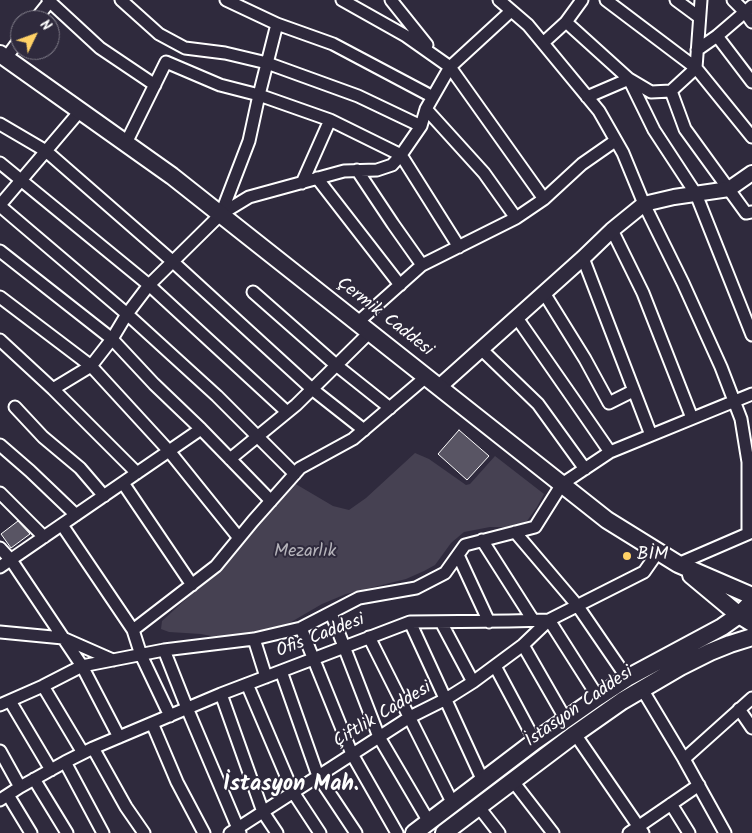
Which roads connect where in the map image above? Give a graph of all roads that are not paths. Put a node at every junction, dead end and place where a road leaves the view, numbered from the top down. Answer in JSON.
{"nodes":[{"id":1,"x":49,"y":0,"type":"edge"},
{"id":2,"x":121,"y":0,"type":"edge"},
{"id":3,"x":226,"y":0,"type":"edge"},
{"id":4,"x":342,"y":0,"type":"edge"},
{"id":5,"x":391,"y":0,"type":"edge"},
{"id":6,"x":582,"y":0,"type":"edge"},
{"id":7,"x":606,"y":0,"type":"edge"},
{"id":8,"x":676,"y":0,"type":"edge"},
{"id":9,"x":700,"y":0,"type":"edge"},
{"id":10,"x":733,"y":0,"type":"edge"},
{"id":11,"x":506,"y":4,"type":"edge"},
{"id":12,"x":748,"y":9,"type":"edge"},
{"id":13,"x":699,"y":17,"type":"junction"},
{"id":14,"x":566,"y":22,"type":"junction"},
{"id":15,"x":752,"y":22,"type":"edge"},
{"id":16,"x":276,"y":24,"type":"junction"},
{"id":17,"x":717,"y":36,"type":"junction"},
{"id":18,"x":543,"y":43,"type":"junction"},
{"id":19,"x":697,"y":50,"type":"junction"},
{"id":20,"x":3,"y":56,"type":"edge"},
{"id":21,"x":435,"y":56,"type":"junction"},
{"id":22,"x":267,"y":63,"type":"junction"},
{"id":23,"x":450,"y":67,"type":"junction"},
{"id":24,"x":696,"y":68,"type":"junction"},
{"id":25,"x":628,"y":78,"type":"junction"},
{"id":26,"x":752,"y":82,"type":"edge"},
{"id":27,"x":155,"y":85,"type":"junction"},
{"id":28,"x":671,"y":90,"type":"junction"},
{"id":29,"x":259,"y":94,"type":"junction"},
{"id":30,"x":433,"y":97,"type":"junction"},
{"id":31,"x":587,"y":97,"type":"junction"},
{"id":32,"x":426,"y":109,"type":"junction"},
{"id":33,"x":80,"y":111,"type":"junction"},
{"id":34,"x":330,"y":120,"type":"junction"},
{"id":35,"x":0,"y":124,"type":"edge"},
{"id":36,"x":422,"y":126,"type":"junction"},
{"id":37,"x":752,"y":137,"type":"edge"},
{"id":38,"x":615,"y":140,"type":"junction"},
{"id":39,"x":126,"y":143,"type":"junction"},
{"id":40,"x":46,"y":151,"type":"junction"},
{"id":41,"x":401,"y":155,"type":"junction"},
{"id":42,"x":0,"y":163,"type":"edge"},
{"id":43,"x":357,"y":170,"type":"junction"},
{"id":44,"x":752,"y":173,"type":"edge"},
{"id":45,"x":318,"y":178,"type":"junction"},
{"id":46,"x":22,"y":180,"type":"junction"},
{"id":47,"x":302,"y":183,"type":"junction"},
{"id":48,"x":729,"y":188,"type":"junction"},
{"id":49,"x":696,"y":194,"type":"junction"},
{"id":50,"x":544,"y":199,"type":"junction"},
{"id":51,"x":644,"y":204,"type":"junction"},
{"id":52,"x":0,"y":206,"type":"edge"},
{"id":53,"x":221,"y":214,"type":"junction"},
{"id":54,"x":750,"y":216,"type":"edge"},
{"id":55,"x":516,"y":218,"type":"junction"},
{"id":56,"x":612,"y":230,"type":"junction"},
{"id":57,"x":459,"y":247,"type":"junction"},
{"id":58,"x":0,"y":251,"type":"edge"},
{"id":59,"x":583,"y":258,"type":"junction"},
{"id":60,"x":172,"y":261,"type":"junction"},
{"id":61,"x":422,"y":265,"type":"junction"},
{"id":62,"x":149,"y":285,"type":"junction"},
{"id":63,"x":400,"y":285,"type":"junction"},
{"id":64,"x":252,"y":292,"type":"dead end"},
{"id":65,"x":544,"y":293,"type":"junction"},
{"id":66,"x":0,"y":297,"type":"edge"},
{"id":67,"x":127,"y":314,"type":"junction"},
{"id":68,"x":517,"y":318,"type":"junction"},
{"id":69,"x":364,"y":327,"type":"junction"},
{"id":70,"x":752,"y":336,"type":"edge"},
{"id":71,"x":112,"y":339,"type":"junction"},
{"id":72,"x":0,"y":340,"type":"edge"},
{"id":73,"x":482,"y":349,"type":"junction"},
{"id":74,"x":91,"y":366,"type":"junction"},
{"id":75,"x":336,"y":366,"type":"junction"},
{"id":76,"x":426,"y":377,"type":"junction"},
{"id":77,"x":439,"y":387,"type":"junction"},
{"id":78,"x":53,"y":389,"type":"junction"},
{"id":79,"x":312,"y":389,"type":"junction"},
{"id":80,"x":633,"y":391,"type":"junction"},
{"id":81,"x":752,"y":394,"type":"edge"},
{"id":82,"x":734,"y":400,"type":"junction"},
{"id":83,"x":16,"y":407,"type":"dead end"},
{"id":84,"x":390,"y":408,"type":"junction"},
{"id":85,"x":287,"y":412,"type":"junction"},
{"id":86,"x":692,"y":418,"type":"junction"},
{"id":87,"x":201,"y":429,"type":"junction"},
{"id":88,"x":364,"y":430,"type":"junction"},
{"id":89,"x":651,"y":435,"type":"junction"},
{"id":90,"x":257,"y":436,"type":"junction"},
{"id":91,"x":0,"y":445,"type":"edge"},
{"id":92,"x":169,"y":451,"type":"junction"},
{"id":93,"x":610,"y":452,"type":"junction"},
{"id":94,"x":230,"y":459,"type":"junction"},
{"id":95,"x":750,"y":466,"type":"edge"},
{"id":96,"x":585,"y":469,"type":"junction"},
{"id":97,"x":137,"y":473,"type":"junction"},
{"id":98,"x":295,"y":474,"type":"junction"},
{"id":99,"x":123,"y":483,"type":"junction"},
{"id":100,"x":562,"y":484,"type":"junction"},
{"id":101,"x":0,"y":493,"type":"edge"},
{"id":102,"x":104,"y":496,"type":"junction"},
{"id":103,"x":271,"y":501,"type":"junction"},
{"id":104,"x":76,"y":515,"type":"junction"},
{"id":105,"x":62,"y":525,"type":"junction"},
{"id":106,"x":515,"y":532,"type":"junction"},
{"id":107,"x":750,"y":533,"type":"edge"},
{"id":108,"x":44,"y":537,"type":"junction"},
{"id":109,"x":239,"y":538,"type":"junction"},
{"id":110,"x":482,"y":540,"type":"junction"},
{"id":111,"x":0,"y":548,"type":"edge"},
{"id":112,"x":658,"y":552,"type":"junction"},
{"id":113,"x":458,"y":555,"type":"junction"},
{"id":114,"x":11,"y":560,"type":"junction"},
{"id":115,"x":678,"y":564,"type":"junction"},
{"id":116,"x":0,"y":568,"type":"edge"},
{"id":117,"x":192,"y":586,"type":"junction"},
{"id":118,"x":752,"y":596,"type":"edge"},
{"id":119,"x":752,"y":602,"type":"edge"},
{"id":120,"x":577,"y":605,"type":"junction"},
{"id":121,"x":331,"y":613,"type":"junction"},
{"id":122,"x":745,"y":619,"type":"edge"},
{"id":123,"x":533,"y":620,"type":"junction"},
{"id":124,"x":549,"y":620,"type":"junction"},
{"id":125,"x":410,"y":622,"type":"junction"},
{"id":126,"x":441,"y":622,"type":"junction"},
{"id":127,"x":489,"y":622,"type":"junction"},
{"id":128,"x":301,"y":628,"type":"junction"},
{"id":129,"x":133,"y":630,"type":"junction"},
{"id":130,"x":0,"y":632,"type":"edge"},
{"id":131,"x":752,"y":637,"type":"edge"},
{"id":132,"x":63,"y":638,"type":"junction"},
{"id":133,"x":369,"y":638,"type":"junction"},
{"id":134,"x":254,"y":640,"type":"junction"},
{"id":135,"x":523,"y":645,"type":"junction"},
{"id":136,"x":344,"y":647,"type":"junction"},
{"id":137,"x":164,"y":650,"type":"junction"},
{"id":138,"x":141,"y":655,"type":"junction"},
{"id":139,"x":313,"y":659,"type":"junction"},
{"id":140,"x":114,"y":660,"type":"junction"},
{"id":141,"x":82,"y":666,"type":"junction"},
{"id":142,"x":495,"y":666,"type":"junction"},
{"id":143,"x":281,"y":671,"type":"junction"},
{"id":144,"x":266,"y":677,"type":"junction"},
{"id":145,"x":626,"y":678,"type":"junction"},
{"id":146,"x":473,"y":682,"type":"junction"},
{"id":147,"x":248,"y":684,"type":"junction"},
{"id":148,"x":43,"y":686,"type":"junction"},
{"id":149,"x":642,"y":689,"type":"junction"},
{"id":150,"x":221,"y":694,"type":"junction"},
{"id":151,"x":598,"y":697,"type":"junction"},
{"id":152,"x":446,"y":698,"type":"junction"},
{"id":153,"x":752,"y":698,"type":"edge"},
{"id":154,"x":5,"y":703,"type":"edge"},
{"id":155,"x":187,"y":708,"type":"junction"},
{"id":156,"x":739,"y":710,"type":"junction"},
{"id":157,"x":170,"y":716,"type":"junction"},
{"id":158,"x":410,"y":717,"type":"junction"},
{"id":159,"x":566,"y":720,"type":"junction"},
{"id":160,"x":152,"y":723,"type":"junction"},
{"id":161,"x":752,"y":728,"type":"edge"},
{"id":162,"x":575,"y":734,"type":"junction"},
{"id":163,"x":120,"y":737,"type":"junction"},
{"id":164,"x":379,"y":737,"type":"junction"},
{"id":165,"x":535,"y":741,"type":"junction"},
{"id":166,"x":0,"y":751,"type":"edge"},
{"id":167,"x":88,"y":751,"type":"junction"},
{"id":168,"x":352,"y":754,"type":"junction"},
{"id":169,"x":684,"y":759,"type":"junction"},
{"id":170,"x":65,"y":762,"type":"junction"},
{"id":171,"x":51,"y":770,"type":"junction"},
{"id":172,"x":318,"y":776,"type":"junction"},
{"id":173,"x":34,"y":779,"type":"junction"},
{"id":174,"x":512,"y":780,"type":"junction"},
{"id":175,"x":483,"y":781,"type":"junction"},
{"id":176,"x":699,"y":785,"type":"junction"},
{"id":177,"x":20,"y":787,"type":"junction"},
{"id":178,"x":293,"y":792,"type":"junction"},
{"id":179,"x":4,"y":797,"type":"edge"},
{"id":180,"x":453,"y":804,"type":"junction"},
{"id":181,"x":671,"y":804,"type":"junction"},
{"id":182,"x":478,"y":806,"type":"junction"},
{"id":183,"x":263,"y":812,"type":"junction"},
{"id":184,"x":429,"y":822,"type":"junction"},
{"id":185,"x":236,"y":831,"type":"edge"},
{"id":186,"x":637,"y":831,"type":"edge"},
{"id":187,"x":31,"y":833,"type":"edge"},
{"id":188,"x":68,"y":833,"type":"edge"},
{"id":189,"x":103,"y":833,"type":"edge"},
{"id":190,"x":144,"y":833,"type":"edge"},
{"id":191,"x":204,"y":833,"type":"edge"},
{"id":192,"x":277,"y":833,"type":"edge"},
{"id":193,"x":320,"y":833,"type":"edge"},
{"id":194,"x":356,"y":833,"type":"edge"},
{"id":195,"x":397,"y":833,"type":"edge"},
{"id":196,"x":414,"y":833,"type":"edge"},
{"id":197,"x":444,"y":833,"type":"edge"},
{"id":198,"x":499,"y":833,"type":"edge"},
{"id":199,"x":553,"y":833,"type":"edge"},
{"id":200,"x":690,"y":833,"type":"edge"},
{"id":201,"x":725,"y":833,"type":"edge"}],
"edges":[{"from":1,"to":27,"type":"street"},
{"from":2,"to":22,"type":"street"},
{"from":3,"to":16,"type":"street"},
{"from":4,"to":21,"type":"street"},
{"from":5,"to":21,"type":"street"},
{"from":6,"to":14,"type":"street"},
{"from":7,"to":24,"type":"street"},
{"from":8,"to":13,"type":"street"},
{"from":9,"to":13,"type":"street"},
{"from":10,"to":12,"type":"street"},
{"from":11,"to":18,"type":"street"},
{"from":11,"to":23,"type":"street"},
{"from":12,"to":15,"type":"street"},
{"from":12,"to":17,"type":"street"},
{"from":13,"to":19,"type":"street"},
{"from":14,"to":18,"type":"street"},
{"from":14,"to":25,"type":"street"},
{"from":16,"to":22,"type":"street"},
{"from":16,"to":30,"type":"street"},
{"from":17,"to":19,"type":"street"},
{"from":17,"to":26,"type":"street"},
{"from":18,"to":31,"type":"street"},
{"from":19,"to":24,"type":"street"},
{"from":20,"to":33,"type":"main road","name":"Çermik Caddesi"},
{"from":21,"to":23,"type":"street"},
{"from":22,"to":29,"type":"street"},
{"from":22,"to":36,"type":"street"},
{"from":23,"to":30,"type":"street"},
{"from":23,"to":50,"type":"street"},
{"from":24,"to":28,"type":"street"},
{"from":24,"to":37,"type":"street"},
{"from":25,"to":28,"type":"street"},
{"from":25,"to":31,"type":"street"},
{"from":25,"to":49,"type":"street"},
{"from":27,"to":29,"type":"street"},
{"from":27,"to":39,"type":"street"},
{"from":28,"to":48,"type":"street"},
{"from":29,"to":34,"type":"street"},
{"from":29,"to":53,"type":"street"},
{"from":30,"to":32,"type":"street"},
{"from":31,"to":38,"type":"street"},
{"from":32,"to":36,"type":"street"},
{"from":32,"to":55,"type":"street"},
{"from":33,"to":39,"type":"main road","name":"Çermik Caddesi"},
{"from":33,"to":40,"type":"street"},
{"from":34,"to":41,"type":"street"},
{"from":34,"to":47,"type":"street"},
{"from":35,"to":40,"type":"street"},
{"from":36,"to":41,"type":"street"},
{"from":38,"to":50,"type":"street"},
{"from":38,"to":51,"type":"street"},
{"from":39,"to":53,"type":"main road","name":"Çermik Caddesi"},
{"from":40,"to":46,"type":"street"},
{"from":40,"to":60,"type":"street"},
{"from":41,"to":43,"type":"street"},
{"from":41,"to":57,"type":"street"},
{"from":42,"to":46,"type":"street"},
{"from":43,"to":45,"type":"street"},
{"from":43,"to":61,"type":"street"},
{"from":44,"to":48,"type":"street"},
{"from":45,"to":47,"type":"street"},
{"from":45,"to":63,"type":"street"},
{"from":46,"to":52,"type":"street"},
{"from":46,"to":62,"type":"street"},
{"from":47,"to":53,"type":"street"},
{"from":48,"to":49,"type":"street"},
{"from":48,"to":54,"type":"street"},
{"from":49,"to":51,"type":"street"},
{"from":49,"to":70,"type":"street"},
{"from":50,"to":55,"type":"street"},
{"from":51,"to":56,"type":"street"},
{"from":51,"to":82,"type":"street"},
{"from":52,"to":67,"type":"street"},
{"from":53,"to":60,"type":"street"},
{"from":53,"to":69,"type":"main road","name":"Çermik Caddesi"},
{"from":55,"to":57,"type":"street"},
{"from":56,"to":59,"type":"street"},
{"from":56,"to":86,"type":"street"},
{"from":57,"to":61,"type":"street"},
{"from":58,"to":71,"type":"street"},
{"from":59,"to":65,"type":"street"},
{"from":59,"to":80,"type":"street"},
{"from":60,"to":62,"type":"street"},
{"from":60,"to":79,"type":"street"},
{"from":61,"to":63,"type":"street"},
{"from":62,"to":67,"type":"street"},
{"from":62,"to":85,"type":"street"},
{"from":63,"to":69,"type":"street"},
{"from":64,"to":75,"type":"street"},
{"from":65,"to":68,"type":"street"},
{"from":65,"to":80,"type":"street"},
{"from":66,"to":74,"type":"street"},
{"from":67,"to":71,"type":"street"},
{"from":67,"to":90,"type":"street"},
{"from":68,"to":73,"type":"street"},
{"from":68,"to":93,"type":"street"},
{"from":69,"to":75,"type":"street"},
{"from":69,"to":76,"type":"main road","name":"Çermik Caddesi"},
{"from":71,"to":74,"type":"street"},
{"from":71,"to":87,"type":"street"},
{"from":72,"to":78,"type":"street"},
{"from":73,"to":77,"type":"street"},
{"from":73,"to":96,"type":"street"},
{"from":74,"to":78,"type":"street"},
{"from":74,"to":92,"type":"street"},
{"from":75,"to":79,"type":"street"},
{"from":75,"to":84,"type":"street"},
{"from":76,"to":77,"type":"main road","name":"Çermik Caddesi"},
{"from":76,"to":84,"type":"street"},
{"from":77,"to":100,"type":"main road","name":"Çermik Caddesi"},
{"from":78,"to":97,"type":"street"},
{"from":79,"to":85,"type":"street"},
{"from":79,"to":88,"type":"street"},
{"from":80,"to":89,"type":"street"},
{"from":81,"to":82,"type":"street"},
{"from":82,"to":86,"type":"street"},
{"from":82,"to":95,"type":"street"},
{"from":83,"to":102,"type":"street"},
{"from":84,"to":88,"type":"street"},
{"from":85,"to":90,"type":"street"},
{"from":86,"to":89,"type":"street"},
{"from":87,"to":92,"type":"street"},
{"from":87,"to":94,"type":"street"},
{"from":88,"to":98,"type":"street"},
{"from":89,"to":93,"type":"street"},
{"from":90,"to":94,"type":"street"},
{"from":90,"to":98,"type":"street"},
{"from":91,"to":104,"type":"street"},
{"from":92,"to":97,"type":"street"},
{"from":92,"to":109,"type":"street"},
{"from":93,"to":96,"type":"street"},
{"from":94,"to":103,"type":"street"},
{"from":95,"to":107,"type":"street"},
{"from":96,"to":100,"type":"street"},
{"from":97,"to":99,"type":"street"},
{"from":98,"to":103,"type":"street"},
{"from":99,"to":102,"type":"street"},
{"from":99,"to":117,"type":"street"},
{"from":100,"to":106,"type":"street"},
{"from":100,"to":112,"type":"main road","name":"Çermik Caddesi"},
{"from":101,"to":108,"type":"street"},
{"from":102,"to":104,"type":"street"},
{"from":103,"to":109,"type":"street"},
{"from":104,"to":105,"type":"street"},
{"from":105,"to":108,"type":"street"},
{"from":105,"to":129,"type":"street"},
{"from":106,"to":110,"type":"street"},
{"from":106,"to":120,"type":"street"},
{"from":107,"to":115,"type":"street"},
{"from":108,"to":114,"type":"street"},
{"from":109,"to":117,"type":"street"},
{"from":110,"to":113,"type":"street"},
{"from":110,"to":123,"type":"street"},
{"from":111,"to":114,"type":"street"},
{"from":112,"to":115,"type":"main road","name":"Çermik Caddesi"},
{"from":112,"to":120,"type":"street","name":"Ofis Caddesi"},
{"from":113,"to":121,"type":"street"},
{"from":113,"to":127,"type":"street"},
{"from":114,"to":116,"type":"street"},
{"from":114,"to":132,"type":"street"},
{"from":115,"to":118,"type":"main road","name":"Çermik Caddesi"},
{"from":115,"to":122,"type":"main road"},
{"from":117,"to":129,"type":"street"},
{"from":119,"to":122,"type":"main road"},
{"from":120,"to":124,"type":"street","name":"Ofis Caddesi"},
{"from":120,"to":145,"type":"street"},
{"from":121,"to":128,"type":"street"},
{"from":121,"to":136,"type":"street"},
{"from":122,"to":145,"type":"main road"},
{"from":123,"to":124,"type":"street","name":"Ofis Caddesi"},
{"from":123,"to":127,"type":"street","name":"Ofis Caddesi"},
{"from":124,"to":135,"type":"street","name":"Çiftlik Caddesi"},
{"from":124,"to":151,"type":"street"},
{"from":125,"to":126,"type":"street","name":"Ofis Caddesi"},
{"from":125,"to":133,"type":"street","name":"Ofis Caddesi"},
{"from":125,"to":152,"type":"street"},
{"from":126,"to":127,"type":"street","name":"Ofis Caddesi"},
{"from":126,"to":146,"type":"street"},
{"from":128,"to":134,"type":"street"},
{"from":128,"to":139,"type":"street"},
{"from":129,"to":138,"type":"street"},
{"from":130,"to":132,"type":"street"},
{"from":131,"to":149,"type":"main road","name":"İstasyon Caddesi"},
{"from":132,"to":140,"type":"street"},
{"from":132,"to":141,"type":"street"},
{"from":133,"to":136,"type":"street","name":"Ofis Caddesi"},
{"from":133,"to":158,"type":"street"},
{"from":134,"to":137,"type":"street"},
{"from":134,"to":144,"type":"street"},
{"from":135,"to":142,"type":"street","name":"Çiftlik Caddesi"},
{"from":135,"to":159,"type":"street"},
{"from":136,"to":139,"type":"street","name":"Ofis Caddesi"},
{"from":136,"to":164,"type":"street"},
{"from":137,"to":138,"type":"street"},
{"from":137,"to":155,"type":"street"},
{"from":138,"to":140,"type":"street"},
{"from":138,"to":157,"type":"street"},
{"from":139,"to":143,"type":"street","name":"Ofis Caddesi"},
{"from":139,"to":168,"type":"street"},
{"from":140,"to":141,"type":"street"},
{"from":141,"to":148,"type":"street"},
{"from":141,"to":163,"type":"street"},
{"from":142,"to":146,"type":"street","name":"Çiftlik Caddesi"},
{"from":142,"to":165,"type":"street"},
{"from":143,"to":144,"type":"street","name":"Ofis Caddesi"},
{"from":143,"to":172,"type":"street"},
{"from":144,"to":147,"type":"street","name":"Ofis Caddesi"},
{"from":145,"to":151,"type":"main road"},
{"from":146,"to":152,"type":"street","name":"Çiftlik Caddesi"},
{"from":147,"to":150,"type":"street","name":"Ofis Caddesi"},
{"from":147,"to":178,"type":"street"},
{"from":148,"to":154,"type":"street"},
{"from":148,"to":167,"type":"street"},
{"from":149,"to":162,"type":"main road","name":"İstasyon Caddesi"},
{"from":149,"to":169,"type":"street"},
{"from":150,"to":155,"type":"street","name":"Ofis Caddesi"},
{"from":150,"to":183,"type":"street"},
{"from":151,"to":159,"type":"main road"},
{"from":152,"to":158,"type":"street","name":"Çiftlik Caddesi"},
{"from":152,"to":175,"type":"street"},
{"from":153,"to":156,"type":"street"},
{"from":154,"to":171,"type":"street"},
{"from":155,"to":157,"type":"street","name":"Ofis Caddesi"},
{"from":155,"to":185,"type":"street"},
{"from":156,"to":161,"type":"street"},
{"from":156,"to":169,"type":"street"},
{"from":157,"to":160,"type":"street","name":"Ofis Caddesi"},
{"from":158,"to":164,"type":"street","name":"Çiftlik Caddesi"},
{"from":158,"to":180,"type":"street"},
{"from":159,"to":165,"type":"main road"},
{"from":160,"to":163,"type":"street","name":"Ofis Caddesi"},
{"from":160,"to":191,"type":"street"},
{"from":162,"to":174,"type":"main road","name":"İstasyon Caddesi"},
{"from":162,"to":186,"type":"street"},
{"from":163,"to":167,"type":"street","name":"Ofis Caddesi"},
{"from":164,"to":168,"type":"street","name":"Çiftlik Caddesi"},
{"from":164,"to":184,"type":"street"},
{"from":165,"to":175,"type":"main road"},
{"from":166,"to":177,"type":"street"},
{"from":167,"to":170,"type":"street","name":"Ofis Caddesi"},
{"from":167,"to":190,"type":"street"},
{"from":168,"to":172,"type":"street","name":"Çiftlik Caddesi"},
{"from":168,"to":195,"type":"street"},
{"from":169,"to":176,"type":"street"},
{"from":170,"to":171,"type":"street","name":"Ofis Caddesi"},
{"from":170,"to":189,"type":"street"},
{"from":171,"to":173,"type":"street","name":"Ofis Caddesi"},
{"from":172,"to":178,"type":"street","name":"Çiftlik Caddesi"},
{"from":172,"to":194,"type":"street"},
{"from":173,"to":177,"type":"street","name":"Ofis Caddesi"},
{"from":173,"to":188,"type":"street"},
{"from":174,"to":182,"type":"main road","name":"İstasyon Caddesi"},
{"from":174,"to":199,"type":"street"},
{"from":175,"to":180,"type":"main road"},
{"from":176,"to":181,"type":"street"},
{"from":176,"to":201,"type":"street"},
{"from":177,"to":179,"type":"street","name":"Ofis Caddesi"},
{"from":178,"to":183,"type":"street","name":"Çiftlik Caddesi"},
{"from":178,"to":193,"type":"street"},
{"from":179,"to":187,"type":"street"},
{"from":180,"to":184,"type":"main road"},
{"from":181,"to":186,"type":"street"},
{"from":181,"to":200,"type":"street"},
{"from":182,"to":197,"type":"main road","name":"İstasyon Caddesi"},
{"from":182,"to":198,"type":"street"},
{"from":183,"to":185,"type":"street","name":"Çiftlik Caddesi"},
{"from":183,"to":192,"type":"street"},
{"from":184,"to":196,"type":"main road"}]}
